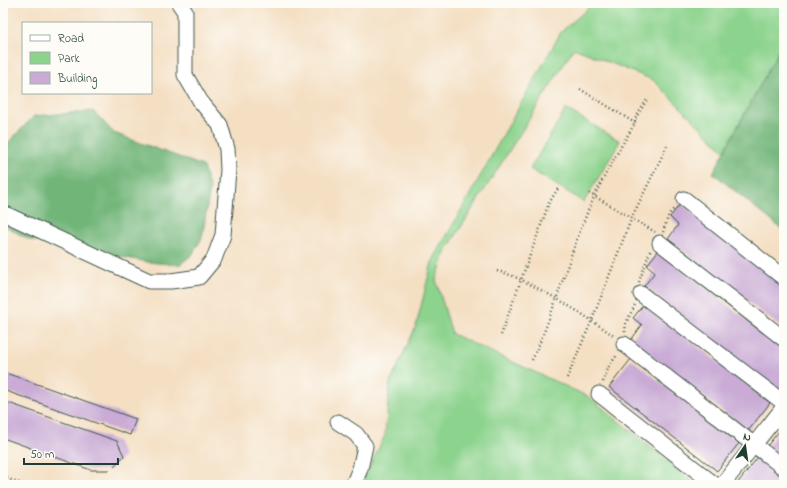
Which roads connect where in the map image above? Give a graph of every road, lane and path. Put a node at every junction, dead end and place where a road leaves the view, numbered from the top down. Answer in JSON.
{"nodes":[{"id":1,"x":179,"y":3,"type":"edge"},
{"id":2,"x":580,"y":89,"type":"dead end"},
{"id":3,"x":648,"y":98,"type":"dead end"},
{"id":4,"x":635,"y":123,"type":"junction"},
{"id":5,"x":667,"y":146,"type":"dead end"},
{"id":6,"x":559,"y":186,"type":"dead end"},
{"id":7,"x":590,"y":192,"type":"dead end"},
{"id":8,"x":595,"y":196,"type":"junction"},
{"id":9,"x":684,"y":199,"type":"dead end"},
{"id":10,"x":3,"y":213,"type":"edge"},
{"id":11,"x":632,"y":217,"type":"junction"},
{"id":12,"x":658,"y":238,"type":"joint"},
{"id":13,"x":497,"y":271,"type":"dead end"},
{"id":14,"x":784,"y":278,"type":"edge"},
{"id":15,"x":521,"y":279,"type":"junction"},
{"id":16,"x":641,"y":294,"type":"dead end"},
{"id":17,"x":557,"y":298,"type":"junction"},
{"id":18,"x":592,"y":320,"type":"junction"},
{"id":19,"x":501,"y":334,"type":"dead end"},
{"id":20,"x":784,"y":339,"type":"edge"},
{"id":21,"x":624,"y":344,"type":"joint"},
{"id":22,"x":532,"y":360,"type":"dead end"},
{"id":23,"x":567,"y":378,"type":"dead end"},
{"id":24,"x":599,"y":394,"type":"dead end"},
{"id":25,"x":784,"y":403,"type":"edge"},
{"id":26,"x":784,"y":407,"type":"edge"},
{"id":27,"x":338,"y":422,"type":"dead end"},
{"id":28,"x":754,"y":445,"type":"junction"},
{"id":29,"x":784,"y":468,"type":"edge"},
{"id":30,"x":3,"y":477,"type":"edge"},
{"id":31,"x":25,"y":485,"type":"edge"},
{"id":32,"x":353,"y":485,"type":"edge"},
{"id":33,"x":715,"y":485,"type":"edge"},
{"id":34,"x":722,"y":485,"type":"edge"}],
"edges":[{"from":1,"to":10,"type":"street"},
{"from":2,"to":4,"type":"path"},
{"from":3,"to":4,"type":"path"},
{"from":4,"to":8,"type":"path"},
{"from":5,"to":11,"type":"path"},
{"from":6,"to":15,"type":"path"},
{"from":7,"to":8,"type":"path"},
{"from":8,"to":11,"type":"path"},
{"from":8,"to":17,"type":"path"},
{"from":9,"to":14,"type":"street"},
{"from":11,"to":12,"type":"path"},
{"from":11,"to":18,"type":"path"},
{"from":12,"to":20,"type":"street"},
{"from":13,"to":15,"type":"path"},
{"from":15,"to":17,"type":"path"},
{"from":15,"to":19,"type":"path"},
{"from":16,"to":25,"type":"street"},
{"from":17,"to":18,"type":"path"},
{"from":17,"to":22,"type":"path"},
{"from":18,"to":21,"type":"path"},
{"from":18,"to":23,"type":"path"},
{"from":21,"to":28,"type":"street"},
{"from":24,"to":33,"type":"street"},
{"from":26,"to":28,"type":"street"},
{"from":27,"to":32,"type":"street"},
{"from":28,"to":29,"type":"street"},
{"from":28,"to":34,"type":"street"},
{"from":30,"to":31,"type":"path"}]}
